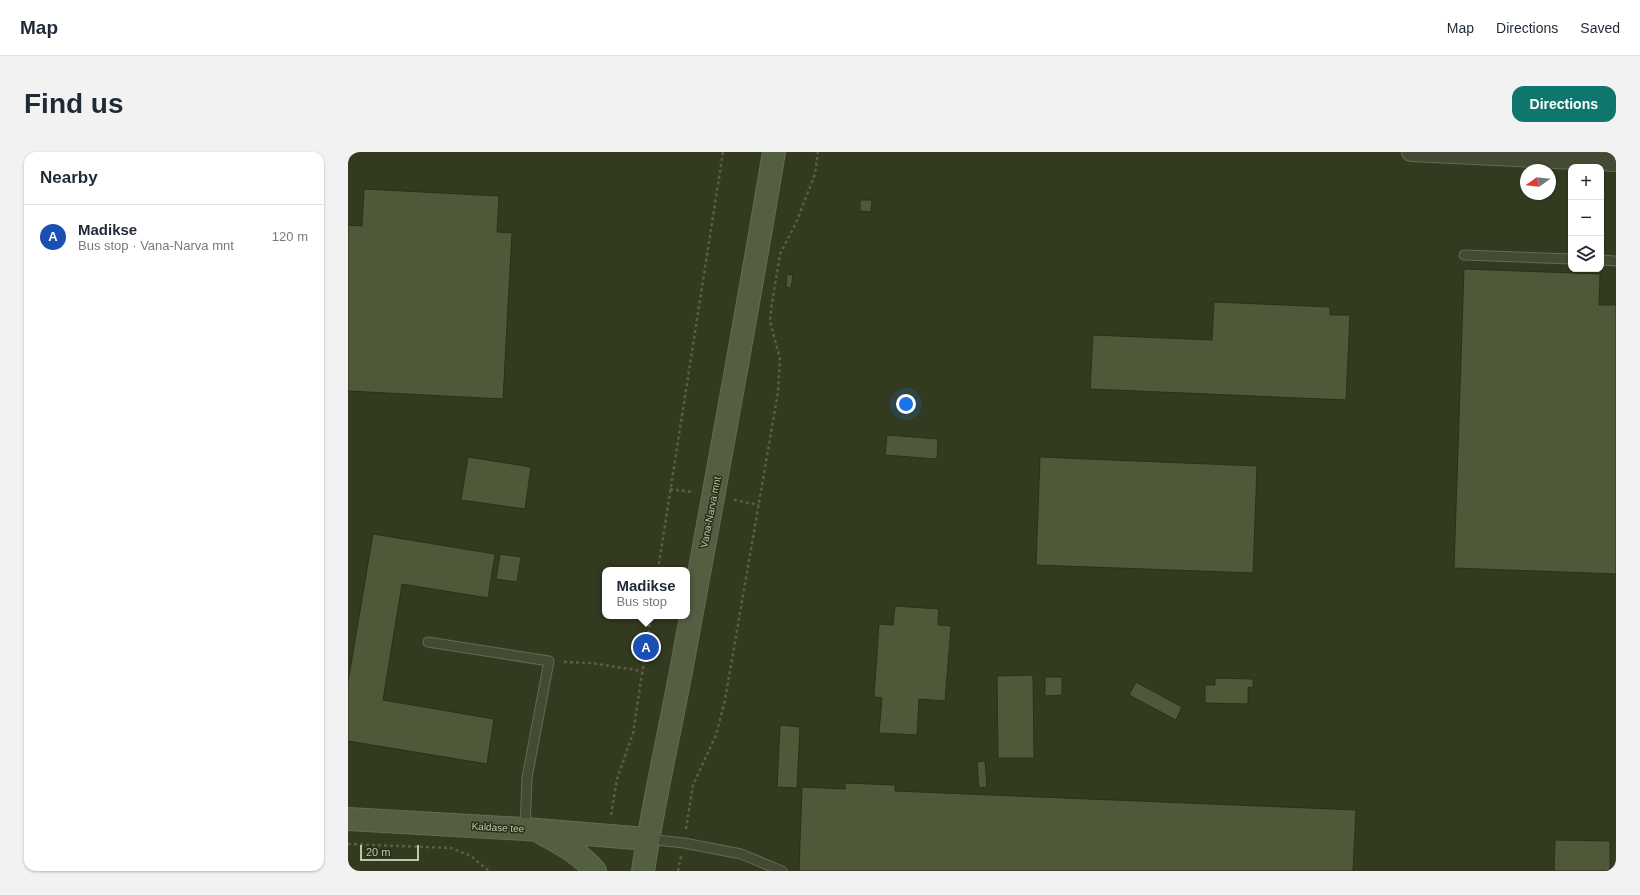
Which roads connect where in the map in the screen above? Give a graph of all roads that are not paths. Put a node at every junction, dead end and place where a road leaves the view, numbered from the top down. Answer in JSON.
{"nodes":[{"id":1,"x":774,"y":152,"type":"edge"},
{"id":2,"x":1411,"y":152,"type":"edge"},
{"id":3,"x":1616,"y":162,"type":"edge"},
{"id":4,"x":1464,"y":255,"type":"dead end"},
{"id":5,"x":1568,"y":259,"type":"edge"},
{"id":6,"x":1604,"y":260,"type":"edge"},
{"id":7,"x":1616,"y":261,"type":"edge"},
{"id":8,"x":428,"y":642,"type":"dead end"},
{"id":9,"x":348,"y":819,"type":"edge"},
{"id":10,"x":531,"y":829,"type":"junction"},
{"id":11,"x":648,"y":840,"type":"junction"},
{"id":12,"x":595,"y":871,"type":"edge"},
{"id":13,"x":643,"y":871,"type":"edge"},
{"id":14,"x":782,"y":871,"type":"edge"}],
"edges":[{"from":1,"to":11,"type":"main road","name":"Vana-Narva mnt"},
{"from":2,"to":3,"type":"street"},
{"from":4,"to":5,"type":"lane"},
{"from":6,"to":7,"type":"lane"},
{"from":8,"to":10,"type":"lane"},
{"from":9,"to":10,"type":"main road","name":"Kaldase tee"},
{"from":10,"to":11,"type":"main road","name":"Kaldase tee"},
{"from":10,"to":12,"type":"main road"},
{"from":11,"to":13,"type":"main road","name":"Vana-Narva mnt"},
{"from":11,"to":14,"type":"lane"}]}
